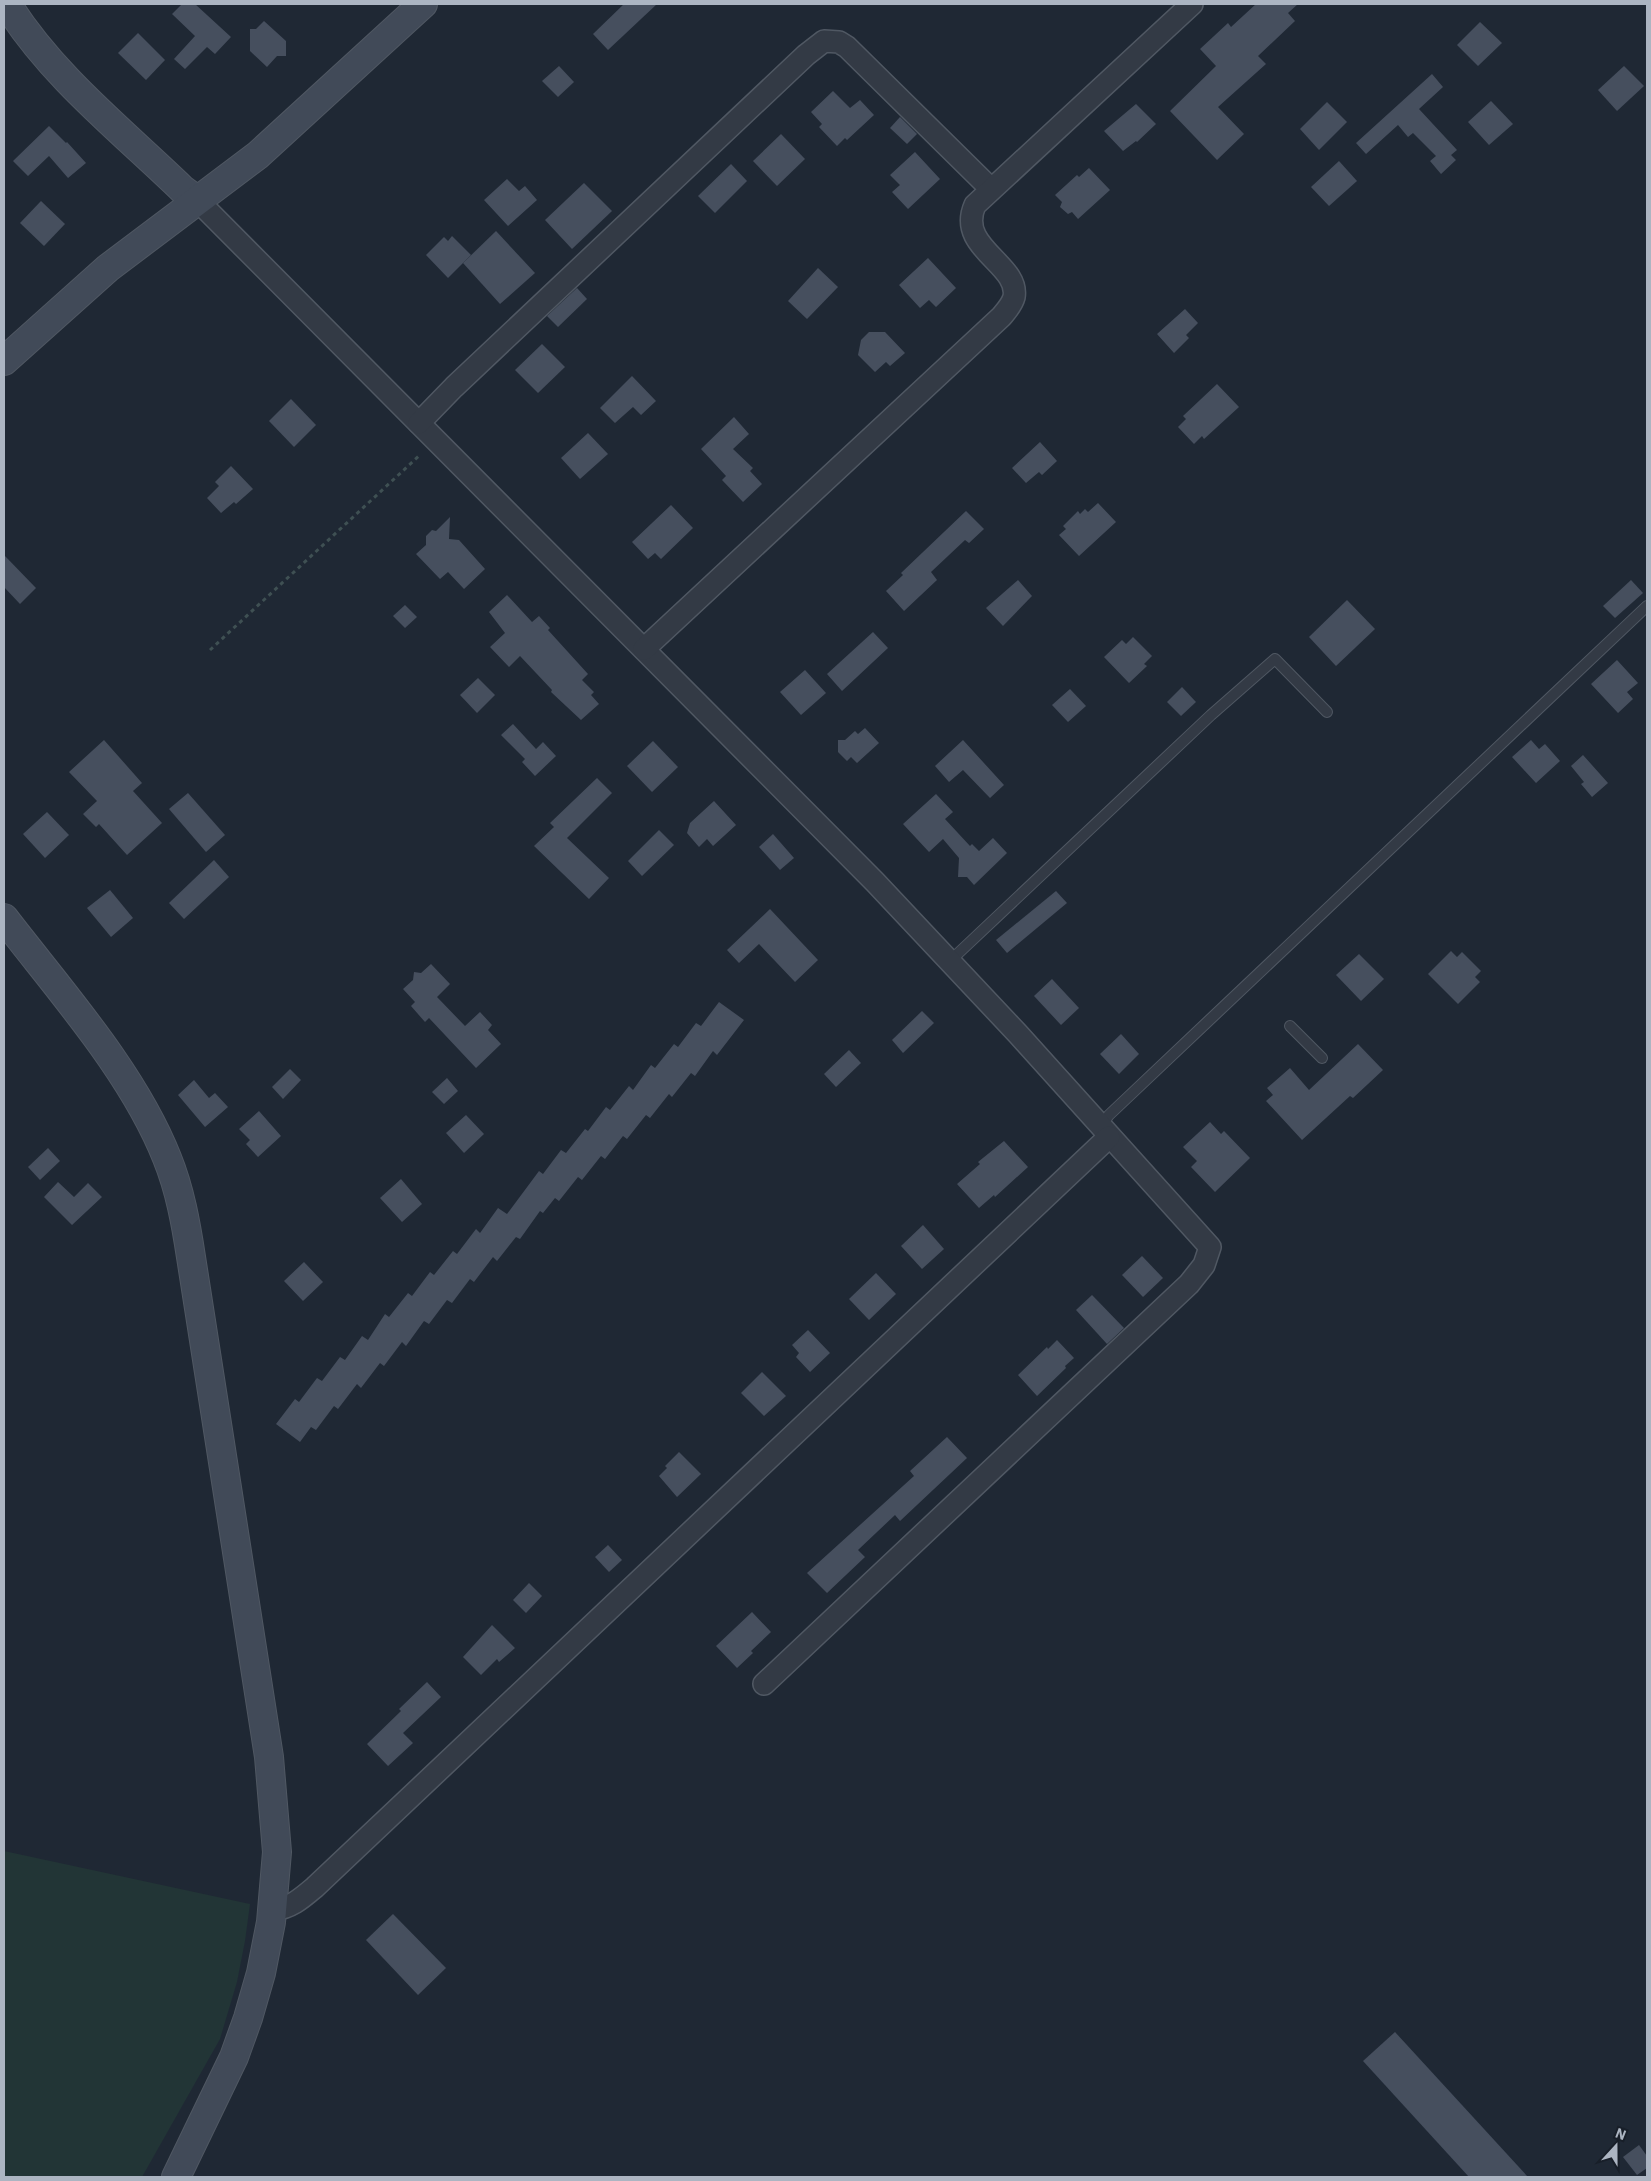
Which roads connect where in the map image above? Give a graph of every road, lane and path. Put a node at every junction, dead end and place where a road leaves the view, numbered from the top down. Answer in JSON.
{"nodes":[{"id":1,"x":7,"y":4,"type":"edge"},
{"id":2,"x":423,"y":4,"type":"edge"},
{"id":3,"x":1192,"y":4,"type":"edge"},
{"id":4,"x":991,"y":189,"type":"junction"},
{"id":5,"x":198,"y":200,"type":"junction"},
{"id":6,"x":4,"y":361,"type":"edge"},
{"id":7,"x":419,"y":422,"type":"junction"},
{"id":8,"x":436,"y":439,"type":"junction"},
{"id":9,"x":1647,"y":606,"type":"edge"},
{"id":10,"x":644,"y":649,"type":"junction"},
{"id":11,"x":210,"y":650,"type":"dead end"},
{"id":12,"x":1327,"y":712,"type":"dead end"},
{"id":13,"x":4,"y":918,"type":"edge"},
{"id":14,"x":950,"y":962,"type":"junction"},
{"id":15,"x":1290,"y":1026,"type":"dead end"},
{"id":16,"x":1322,"y":1058,"type":"dead end"},
{"id":17,"x":1104,"y":1132,"type":"junction"},
{"id":18,"x":764,"y":1684,"type":"dead end"},
{"id":19,"x":273,"y":1910,"type":"junction"},
{"id":20,"x":176,"y":2177,"type":"edge"}],
"edges":[{"from":1,"to":5,"type":"street"},
{"from":2,"to":5,"type":"street"},
{"from":3,"to":4,"type":"street"},
{"from":4,"to":7,"type":"street"},
{"from":4,"to":10,"type":"street"},
{"from":5,"to":6,"type":"street"},
{"from":5,"to":7,"type":"street"},
{"from":7,"to":8,"type":"street"},
{"from":8,"to":10,"type":"street"},
{"from":8,"to":11,"type":"path"},
{"from":9,"to":17,"type":"lane"},
{"from":10,"to":14,"type":"street"},
{"from":12,"to":14,"type":"lane"},
{"from":13,"to":19,"type":"street"},
{"from":14,"to":17,"type":"street"},
{"from":15,"to":16,"type":"lane"},
{"from":17,"to":18,"type":"street"},
{"from":17,"to":19,"type":"street"},
{"from":19,"to":20,"type":"street"}]}
